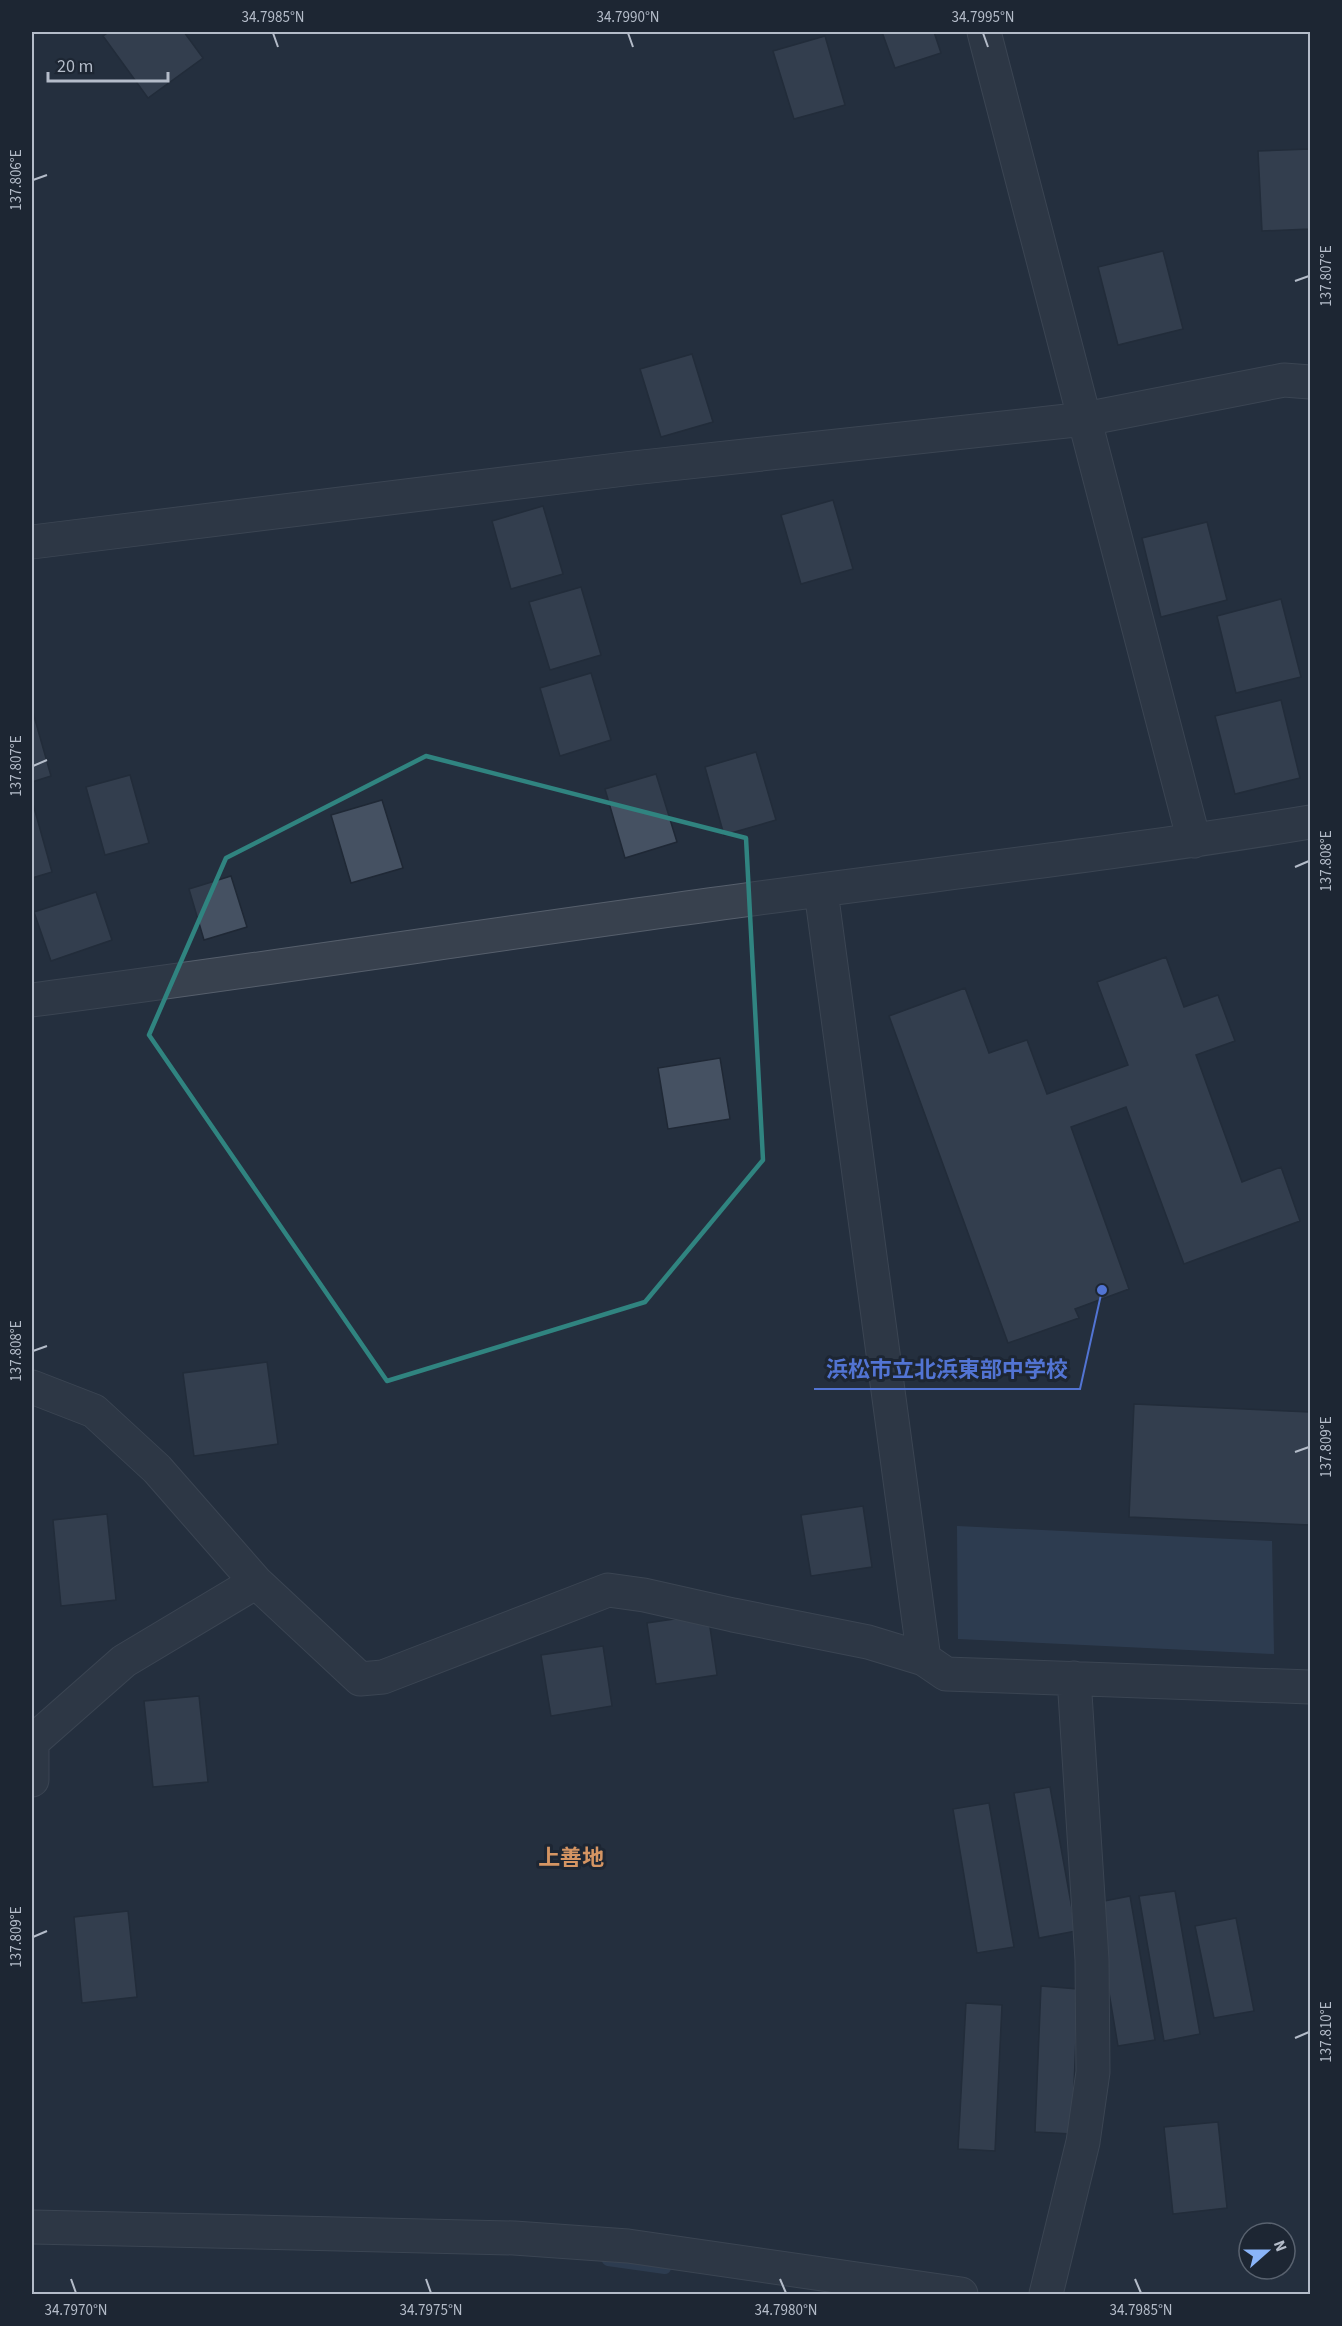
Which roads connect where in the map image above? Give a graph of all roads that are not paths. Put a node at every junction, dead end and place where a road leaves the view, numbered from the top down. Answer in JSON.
{"nodes":[{"id":1,"x":984,"y":32,"type":"edge"},
{"id":2,"x":1311,"y":382,"type":"edge"},
{"id":3,"x":1085,"y":418,"type":"junction"},
{"id":4,"x":32,"y":542,"type":"edge"},
{"id":5,"x":1311,"y":822,"type":"edge"},
{"id":6,"x":1194,"y":841,"type":"junction"},
{"id":7,"x":821,"y":891,"type":"junction"},
{"id":8,"x":32,"y":1000,"type":"edge"},
{"id":9,"x":32,"y":1387,"type":"edge"},
{"id":10,"x":256,"y":1582,"type":"junction"},
{"id":11,"x":924,"y":1659,"type":"junction"},
{"id":12,"x":1074,"y":1678,"type":"junction"},
{"id":13,"x":1311,"y":1687,"type":"edge"},
{"id":14,"x":32,"y":1742,"type":"edge"},
{"id":15,"x":32,"y":1780,"type":"edge"},
{"id":16,"x":32,"y":2227,"type":"edge"},
{"id":17,"x":961,"y":2295,"type":"edge"},
{"id":18,"x":1046,"y":2295,"type":"edge"}],
"edges":[{"from":1,"to":3,"type":"street"},
{"from":2,"to":3,"type":"street"},
{"from":3,"to":4,"type":"street"},
{"from":3,"to":6,"type":"street"},
{"from":5,"to":6,"type":"street"},
{"from":6,"to":7,"type":"street"},
{"from":7,"to":8,"type":"street"},
{"from":7,"to":11,"type":"street"},
{"from":9,"to":10,"type":"street"},
{"from":10,"to":11,"type":"street"},
{"from":10,"to":14,"type":"street"},
{"from":11,"to":12,"type":"street"},
{"from":12,"to":13,"type":"street"},
{"from":12,"to":18,"type":"street"},
{"from":14,"to":15,"type":"street"},
{"from":16,"to":17,"type":"street"}]}
